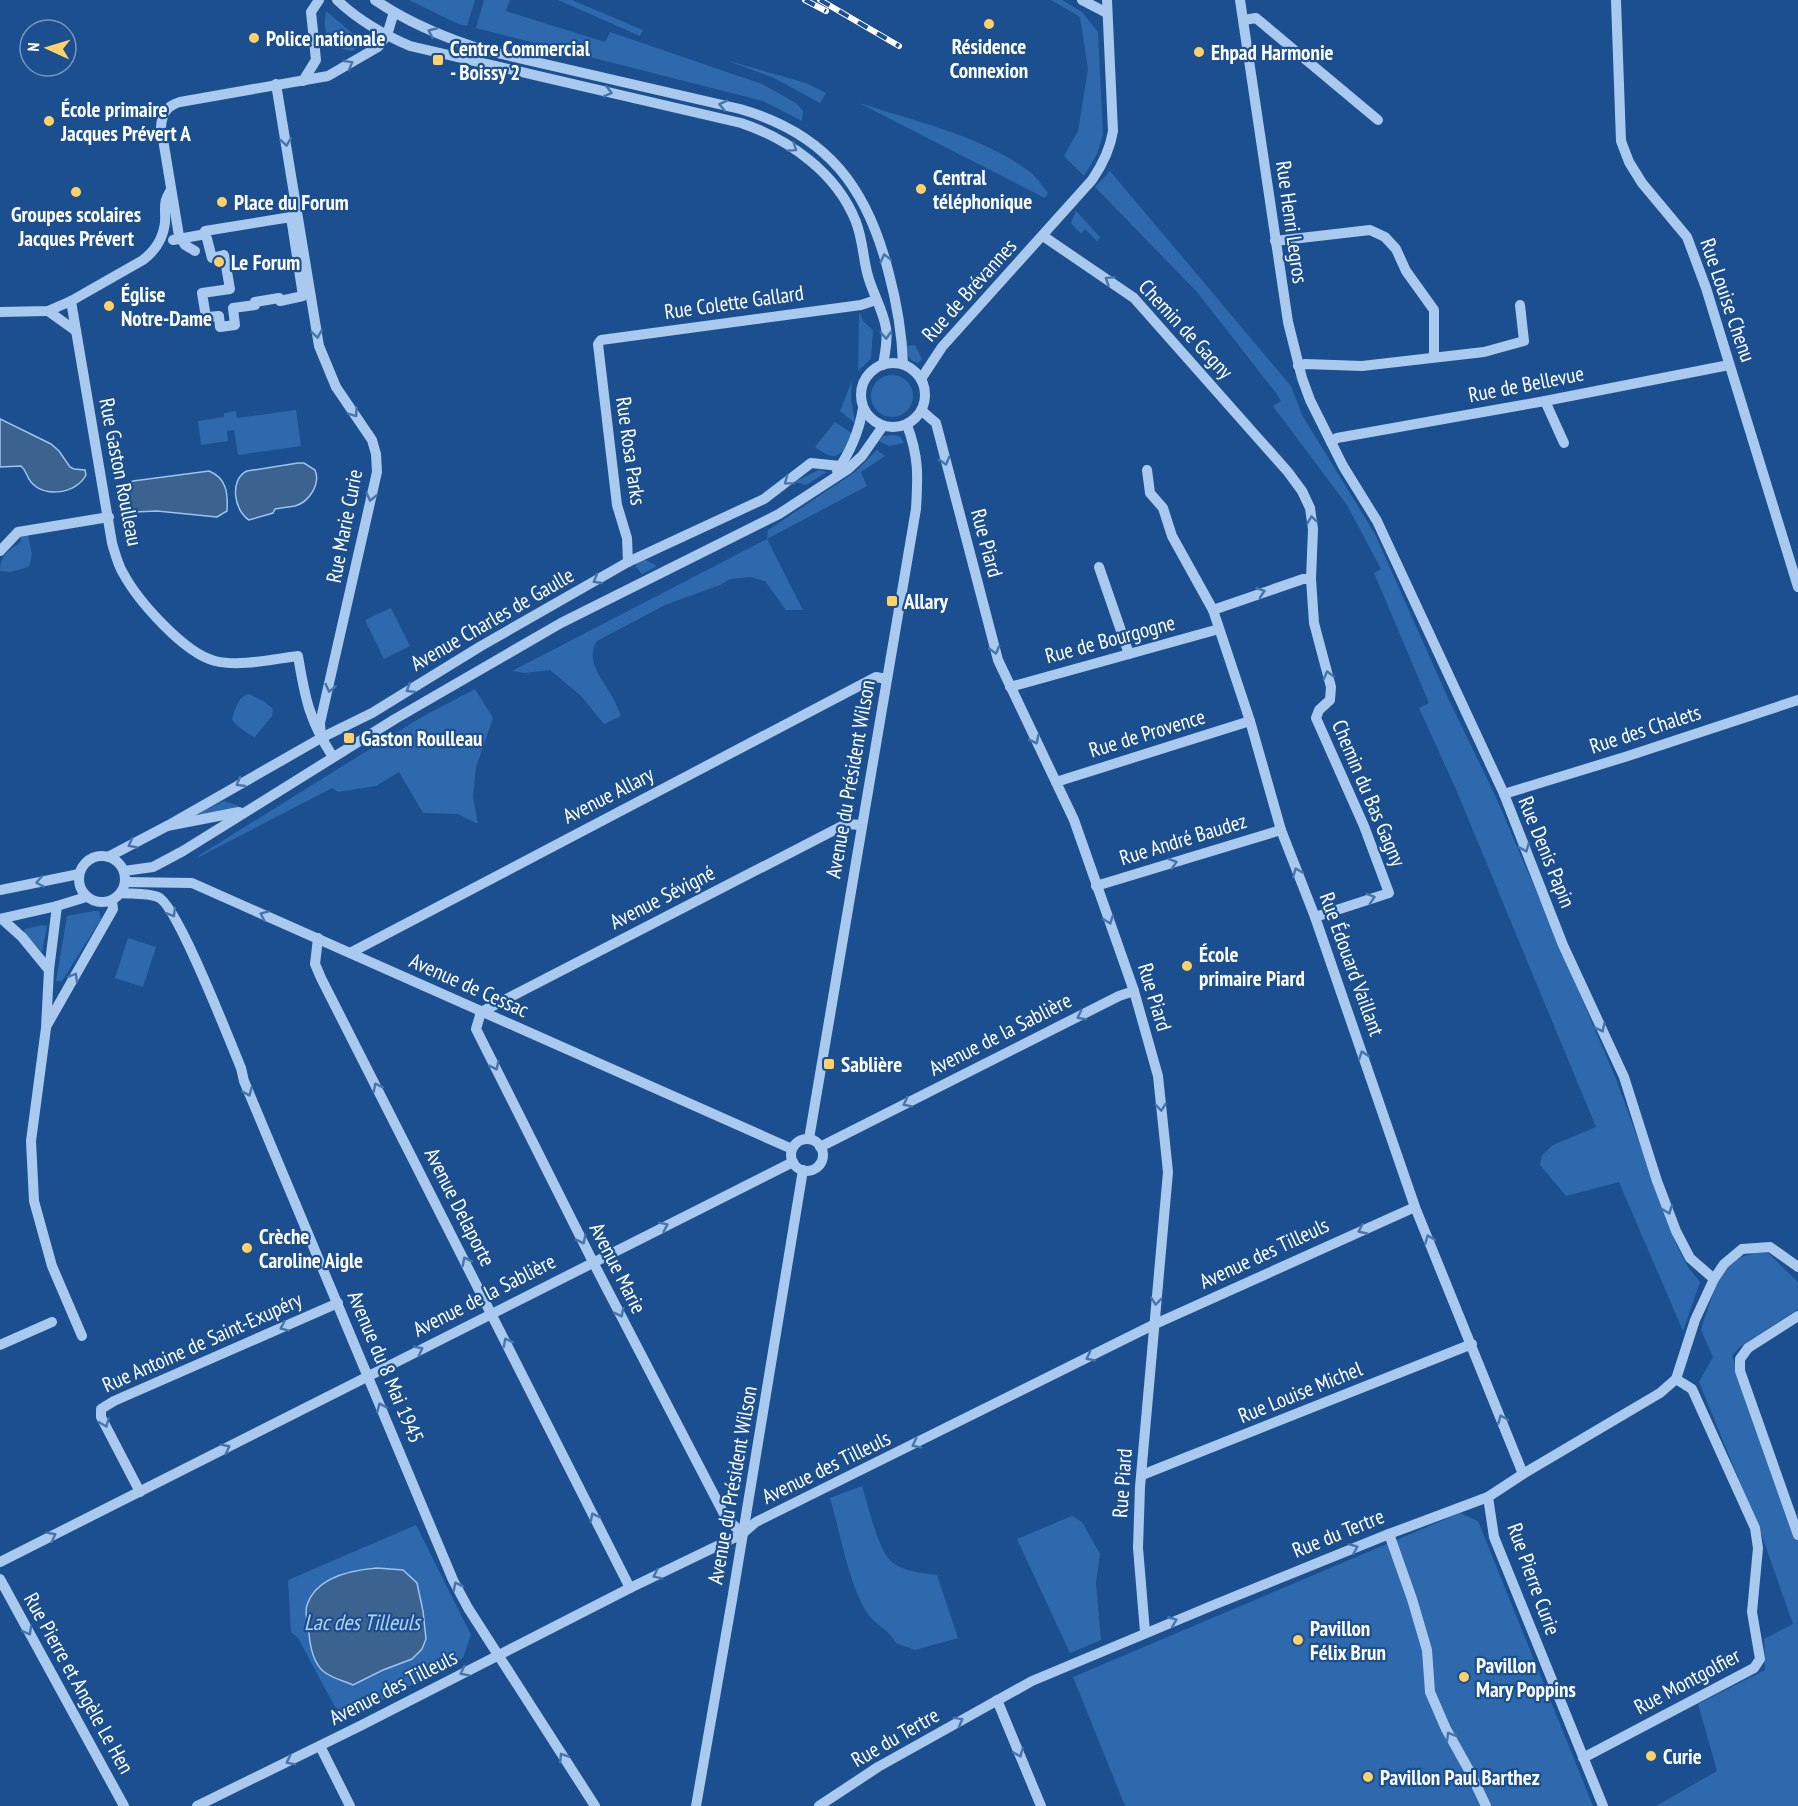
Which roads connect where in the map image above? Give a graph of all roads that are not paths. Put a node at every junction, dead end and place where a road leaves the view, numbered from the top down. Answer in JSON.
{"nodes":[{"id":1,"x":319,"y":0,"type":"edge"},
{"id":2,"x":338,"y":0,"type":"edge"},
{"id":3,"x":375,"y":0,"type":"edge"},
{"id":4,"x":1082,"y":0,"type":"edge"},
{"id":5,"x":1107,"y":0,"type":"edge"},
{"id":6,"x":1240,"y":0,"type":"edge"},
{"id":7,"x":1616,"y":0,"type":"edge"},
{"id":8,"x":394,"y":12,"type":"junction"},
{"id":9,"x":1107,"y":13,"type":"junction"},
{"id":10,"x":1244,"y":20,"type":"junction"},
{"id":11,"x":387,"y":35,"type":"junction"},
{"id":12,"x":303,"y":81,"type":"junction"},
{"id":13,"x":276,"y":84,"type":"junction"},
{"id":14,"x":1378,"y":120,"type":"dead end"},
{"id":15,"x":171,"y":190,"type":"junction"},
{"id":16,"x":295,"y":223,"type":"junction"},
{"id":17,"x":206,"y":234,"type":"junction"},
{"id":18,"x":1043,"y":236,"type":"junction"},
{"id":19,"x":173,"y":240,"type":"dead end"},
{"id":20,"x":1275,"y":241,"type":"junction"},
{"id":21,"x":195,"y":251,"type":"dead end"},
{"id":22,"x":876,"y":300,"type":"junction"},
{"id":23,"x":70,"y":301,"type":"junction"},
{"id":24,"x":1520,"y":305,"type":"dead end"},
{"id":25,"x":48,"y":311,"type":"junction"},
{"id":26,"x":0,"y":312,"type":"edge"},
{"id":27,"x":76,"y":331,"type":"junction"},
{"id":28,"x":598,"y":344,"type":"joint"},
{"id":29,"x":1434,"y":357,"type":"junction"},
{"id":30,"x":903,"y":364,"type":"junction"},
{"id":31,"x":884,"y":365,"type":"junction"},
{"id":32,"x":1729,"y":365,"type":"junction"},
{"id":33,"x":1298,"y":366,"type":"junction"},
{"id":34,"x":921,"y":379,"type":"junction"},
{"id":35,"x":1545,"y":401,"type":"junction"},
{"id":36,"x":863,"y":408,"type":"junction"},
{"id":37,"x":922,"y":411,"type":"junction"},
{"id":38,"x":1237,"y":412,"type":"joint"},
{"id":39,"x":907,"y":425,"type":"junction"},
{"id":40,"x":883,"y":426,"type":"junction"},
{"id":41,"x":1331,"y":442,"type":"junction"},
{"id":42,"x":1564,"y":443,"type":"dead end"},
{"id":43,"x":840,"y":466,"type":"junction"},
{"id":44,"x":1147,"y":470,"type":"dead end"},
{"id":45,"x":828,"y":483,"type":"junction"},
{"id":46,"x":109,"y":517,"type":"junction"},
{"id":47,"x":0,"y":551,"type":"edge"},
{"id":48,"x":1793,"y":554,"type":"edge"},
{"id":49,"x":628,"y":562,"type":"junction"},
{"id":50,"x":1099,"y":567,"type":"dead end"},
{"id":51,"x":1311,"y":579,"type":"junction"},
{"id":52,"x":1798,"y":587,"type":"edge"},
{"id":53,"x":1213,"y":610,"type":"junction"},
{"id":54,"x":1219,"y":629,"type":"junction"},
{"id":55,"x":1129,"y":654,"type":"junction"},
{"id":56,"x":886,"y":679,"type":"junction"},
{"id":57,"x":1010,"y":687,"type":"junction"},
{"id":58,"x":1798,"y":700,"type":"edge"},
{"id":59,"x":1250,"y":721,"type":"junction"},
{"id":60,"x":321,"y":738,"type":"junction"},
{"id":61,"x":333,"y":757,"type":"junction"},
{"id":62,"x":1056,"y":782,"type":"junction"},
{"id":63,"x":1503,"y":794,"type":"junction"},
{"id":64,"x":248,"y":810,"type":"junction"},
{"id":65,"x":862,"y":825,"type":"junction"},
{"id":66,"x":168,"y":826,"type":"junction"},
{"id":67,"x":1281,"y":830,"type":"junction"},
{"id":68,"x":108,"y":857,"type":"junction"},
{"id":69,"x":79,"y":874,"type":"junction"},
{"id":70,"x":125,"y":876,"type":"junction"},
{"id":71,"x":1096,"y":886,"type":"junction"},
{"id":72,"x":0,"y":890,"type":"edge"},
{"id":73,"x":121,"y":893,"type":"junction"},
{"id":74,"x":86,"y":897,"type":"junction"},
{"id":75,"x":112,"y":901,"type":"junction"},
{"id":76,"x":57,"y":906,"type":"junction"},
{"id":77,"x":1316,"y":917,"type":"junction"},
{"id":78,"x":1,"y":919,"type":"edge"},
{"id":79,"x":318,"y":939,"type":"junction"},
{"id":80,"x":350,"y":953,"type":"junction"},
{"id":81,"x":50,"y":970,"type":"junction"},
{"id":82,"x":1134,"y":991,"type":"junction"},
{"id":83,"x":482,"y":1012,"type":"junction"},
{"id":84,"x":46,"y":1028,"type":"junction"},
{"id":85,"x":809,"y":1139,"type":"junction"},
{"id":86,"x":820,"y":1147,"type":"junction"},
{"id":87,"x":792,"y":1149,"type":"junction"},
{"id":88,"x":793,"y":1162,"type":"junction"},
{"id":89,"x":803,"y":1170,"type":"junction"},
{"id":90,"x":1415,"y":1207,"type":"junction"},
{"id":91,"x":592,"y":1262,"type":"junction"},
{"id":92,"x":1798,"y":1267,"type":"edge"},
{"id":93,"x":1714,"y":1279,"type":"junction"},
{"id":94,"x":338,"y":1303,"type":"junction"},
{"id":95,"x":492,"y":1313,"type":"junction"},
{"id":96,"x":1798,"y":1316,"type":"edge"},
{"id":97,"x":52,"y":1322,"type":"dead end"},
{"id":98,"x":1154,"y":1325,"type":"junction"},
{"id":99,"x":82,"y":1336,"type":"dead end"},
{"id":100,"x":1472,"y":1344,"type":"junction"},
{"id":101,"x":0,"y":1345,"type":"edge"},
{"id":102,"x":368,"y":1376,"type":"junction"},
{"id":103,"x":1676,"y":1379,"type":"junction"},
{"id":104,"x":1523,"y":1474,"type":"junction"},
{"id":105,"x":1142,"y":1475,"type":"junction"},
{"id":106,"x":140,"y":1492,"type":"junction"},
{"id":107,"x":1488,"y":1497,"type":"junction"},
{"id":108,"x":742,"y":1534,"type":"junction"},
{"id":109,"x":1389,"y":1534,"type":"junction"},
{"id":110,"x":1798,"y":1535,"type":"edge"},
{"id":111,"x":0,"y":1562,"type":"edge"},
{"id":112,"x":0,"y":1580,"type":"edge"},
{"id":113,"x":630,"y":1588,"type":"junction"},
{"id":114,"x":1145,"y":1632,"type":"junction"},
{"id":115,"x":497,"y":1655,"type":"junction"},
{"id":116,"x":997,"y":1700,"type":"junction"},
{"id":117,"x":320,"y":1746,"type":"junction"},
{"id":118,"x":1583,"y":1758,"type":"junction"},
{"id":119,"x":124,"y":1806,"type":"edge"},
{"id":120,"x":197,"y":1806,"type":"edge"},
{"id":121,"x":350,"y":1806,"type":"edge"},
{"id":122,"x":595,"y":1806,"type":"edge"},
{"id":123,"x":696,"y":1806,"type":"edge"},
{"id":124,"x":819,"y":1806,"type":"edge"},
{"id":125,"x":1041,"y":1806,"type":"edge"},
{"id":126,"x":1486,"y":1806,"type":"edge"},
{"id":127,"x":1603,"y":1806,"type":"edge"}],
"edges":[{"from":1,"to":12,"type":"street"},
{"from":2,"to":11,"type":"street"},
{"from":3,"to":8,"type":"street"},
{"from":4,"to":9,"type":"street"},
{"from":5,"to":9,"type":"street","name":"Rue de Brévannes"},
{"from":6,"to":10,"type":"street","name":"Rue Henri Legros"},
{"from":7,"to":32,"type":"street","name":"Rue Louise Chenu"},
{"from":8,"to":11,"type":"street"},
{"from":30,"to":8,"type":"street","one_way":true},
{"from":9,"to":18,"type":"street","name":"Rue de Brévannes"},
{"from":10,"to":14,"type":"street"},
{"from":10,"to":20,"type":"street","name":"Rue Henri Legros"},
{"from":12,"to":11,"type":"street","one_way":true},
{"from":11,"to":22,"type":"street","one_way":true},
{"from":12,"to":13,"type":"street"},
{"from":13,"to":15,"type":"street"},
{"from":13,"to":16,"type":"street","name":"Rue Marie Curie","one_way":true},
{"from":15,"to":21,"type":"street"},
{"from":15,"to":23,"type":"street"},
{"from":16,"to":17,"type":"street"},
{"from":16,"to":17,"type":"street"},
{"from":16,"to":60,"type":"street","name":"Rue Marie Curie","one_way":true},
{"from":17,"to":19,"type":"street","bridge":true},
{"from":18,"to":34,"type":"street","name":"Rue de Brévannes"},
{"from":38,"to":18,"type":"street","name":"Chemin de Gagny","one_way":true},
{"from":20,"to":29,"type":"street"},
{"from":20,"to":33,"type":"street","name":"Rue Henri Legros"},
{"from":22,"to":28,"type":"street","name":"Rue Colette Gallard"},
{"from":22,"to":31,"type":"street","one_way":true},
{"from":23,"to":25,"type":"street"},
{"from":23,"to":27,"type":"street","name":"Rue Gaston Roulleau"},
{"from":24,"to":29,"type":"street"},
{"from":25,"to":26,"type":"street"},
{"from":25,"to":27,"type":"street"},
{"from":27,"to":46,"type":"street","name":"Rue Gaston Roulleau"},
{"from":28,"to":49,"type":"street","name":"Rue Rosa Parks"},
{"from":29,"to":33,"type":"street"},
{"from":30,"to":31,"type":"street"},
{"from":30,"to":34,"type":"street"},
{"from":31,"to":36,"type":"street"},
{"from":32,"to":35,"type":"street","name":"Rue de Bellevue"},
{"from":32,"to":48,"type":"street","name":"Rue Louise Chenu"},
{"from":33,"to":41,"type":"street","name":"Rue Henri Legros"},
{"from":34,"to":37,"type":"street"},
{"from":35,"to":41,"type":"street","name":"Rue de Bellevue"},
{"from":35,"to":42,"type":"street"},
{"from":36,"to":40,"type":"street"},
{"from":36,"to":43,"type":"street","name":"Avenue Charles de Gaulle"},
{"from":37,"to":39,"type":"street"},
{"from":37,"to":57,"type":"street","name":"Rue Piard","one_way":true},
{"from":51,"to":38,"type":"street","name":"Chemin du Bas Gagny","one_way":true},
{"from":39,"to":40,"type":"street"},
{"from":39,"to":56,"type":"street","name":"Avenue du Président Wilson"},
{"from":40,"to":45,"type":"street","name":"Avenue Charles de Gaulle"},
{"from":41,"to":63,"type":"street","name":"Rue Denis Papin"},
{"from":43,"to":45,"type":"street","name":"Avenue Charles de Gaulle"},
{"from":43,"to":49,"type":"street","name":"Avenue Charles de Gaulle","one_way":true},
{"from":44,"to":53,"type":"street","name":"Rue Édouard Vaillant"},
{"from":45,"to":61,"type":"street","name":"Avenue Charles de Gaulle"},
{"from":46,"to":47,"type":"street"},
{"from":46,"to":60,"type":"street","name":"Rue Gaston Roulleau"},
{"from":48,"to":52,"type":"street","name":"Rue Louise Chenu"},
{"from":49,"to":60,"type":"street","name":"Avenue Charles de Gaulle","one_way":true},
{"from":50,"to":55,"type":"street"},
{"from":53,"to":51,"type":"street","one_way":true},
{"from":77,"to":51,"type":"street","name":"Chemin du Bas Gagny","one_way":true},
{"from":53,"to":54,"type":"street","name":"Rue Édouard Vaillant"},
{"from":54,"to":55,"type":"street","name":"Rue de Bourgogne"},
{"from":54,"to":59,"type":"street","name":"Rue Édouard Vaillant"},
{"from":55,"to":57,"type":"street","name":"Rue de Bourgogne"},
{"from":56,"to":65,"type":"street","name":"Avenue du Président Wilson"},
{"from":56,"to":80,"type":"street","name":"Avenue Allary"},
{"from":57,"to":62,"type":"street","name":"Rue Piard","one_way":true},
{"from":58,"to":63,"type":"street","name":"Rue des Chalets"},
{"from":59,"to":62,"type":"street","name":"Rue de Provence"},
{"from":59,"to":67,"type":"street","name":"Rue Édouard Vaillant"},
{"from":60,"to":61,"type":"street"},
{"from":60,"to":66,"type":"street","name":"Avenue Charles de Gaulle","one_way":true},
{"from":61,"to":64,"type":"street","name":"Avenue Charles de Gaulle"},
{"from":62,"to":71,"type":"street","name":"Rue Piard"},
{"from":63,"to":93,"type":"street","name":"Rue Denis Papin","one_way":true},
{"from":64,"to":66,"type":"street","name":"Avenue Charles de Gaulle"},
{"from":64,"to":70,"type":"street","name":"Avenue Charles de Gaulle"},
{"from":65,"to":83,"type":"street","name":"Avenue Sévigné"},
{"from":65,"to":85,"type":"street","name":"Avenue du Président Wilson"},
{"from":66,"to":68,"type":"street","name":"Avenue Charles de Gaulle","one_way":true},
{"from":71,"to":67,"type":"street","name":"Rue André Baudez","one_way":true},
{"from":77,"to":67,"type":"street","name":"Rue Édouard Vaillant","one_way":true},
{"from":68,"to":69,"type":"street"},
{"from":68,"to":70,"type":"street"},
{"from":69,"to":72,"type":"street","one_way":true},
{"from":69,"to":74,"type":"street"},
{"from":70,"to":73,"type":"street"},
{"from":79,"to":70,"type":"street","name":"Avenue de Cessac","one_way":true},
{"from":71,"to":82,"type":"street","name":"Rue Piard","one_way":true},
{"from":73,"to":75,"type":"street"},
{"from":73,"to":94,"type":"street","name":"Avenue du 8 Mai 1945","one_way":true},
{"from":74,"to":75,"type":"street"},
{"from":74,"to":76,"type":"street"},
{"from":84,"to":75,"type":"street","one_way":true},
{"from":76,"to":78,"type":"street"},
{"from":76,"to":81,"type":"street"},
{"from":90,"to":77,"type":"street","name":"Rue Édouard Vaillant","one_way":true},
{"from":78,"to":81,"type":"street"},
{"from":79,"to":80,"type":"street","name":"Avenue de Cessac"},
{"from":95,"to":79,"type":"street","name":"Avenue Delaporte","one_way":true},
{"from":80,"to":83,"type":"street","name":"Avenue de Cessac"},
{"from":81,"to":84,"type":"street"},
{"from":82,"to":86,"type":"street","name":"Avenue de la Sablière","one_way":true},
{"from":82,"to":98,"type":"street","name":"Rue Piard","one_way":true},
{"from":83,"to":87,"type":"street","name":"Avenue de Cessac"},
{"from":83,"to":91,"type":"street","name":"Avenue Marie","one_way":true},
{"from":84,"to":99,"type":"street"},
{"from":85,"to":86,"type":"street"},
{"from":85,"to":87,"type":"street"},
{"from":86,"to":89,"type":"street"},
{"from":87,"to":88,"type":"street"},
{"from":88,"to":89,"type":"street"},
{"from":91,"to":88,"type":"street","name":"Avenue de la Sablière","one_way":true},
{"from":89,"to":108,"type":"street","name":"Avenue du Président Wilson"},
{"from":90,"to":98,"type":"street","name":"Avenue des Tilleuls","one_way":true},
{"from":100,"to":90,"type":"street","name":"Rue Édouard Vaillant","one_way":true},
{"from":91,"to":95,"type":"street","name":"Avenue de la Sablière"},
{"from":91,"to":108,"type":"street","name":"Avenue Marie","one_way":true},
{"from":92,"to":93,"type":"street"},
{"from":93,"to":103,"type":"street"},
{"from":94,"to":102,"type":"street","name":"Avenue du 8 Mai 1945"},
{"from":94,"to":106,"type":"street","name":"Rue Antoine de Saint-Exupéry","one_way":true},
{"from":102,"to":95,"type":"street","name":"Avenue de la Sablière","one_way":true},
{"from":113,"to":95,"type":"street","name":"Avenue Delaporte","one_way":true},
{"from":96,"to":110,"type":"street"},
{"from":97,"to":101,"type":"street"},
{"from":98,"to":105,"type":"street","name":"Rue Piard"},
{"from":98,"to":108,"type":"street","name":"Avenue des Tilleuls","one_way":true},
{"from":104,"to":100,"type":"street","name":"Rue Édouard Vaillant","one_way":true},
{"from":100,"to":105,"type":"street","name":"Rue Louise Michel"},
{"from":106,"to":102,"type":"street","name":"Avenue de la Sablière","one_way":true},
{"from":115,"to":102,"type":"street","name":"Avenue du 8 Mai 1945","one_way":true},
{"from":103,"to":104,"type":"street","name":"Rue du Tertre"},
{"from":103,"to":118,"type":"street","name":"Rue Montgolfier"},
{"from":104,"to":107,"type":"street","name":"Rue du Tertre"},
{"from":105,"to":114,"type":"street","name":"Rue Piard"},
{"from":111,"to":106,"type":"street","name":"Avenue de la Sablière","one_way":true},
{"from":107,"to":109,"type":"street","name":"Rue du Tertre"},
{"from":107,"to":118,"type":"street","name":"Rue Pierre Curie"},
{"from":108,"to":113,"type":"street","name":"Avenue des Tilleuls","one_way":true},
{"from":108,"to":123,"type":"street","name":"Avenue du Président Wilson"},
{"from":114,"to":109,"type":"street","name":"Rue du Tertre","one_way":true},
{"from":126,"to":109,"type":"street","one_way":true},
{"from":112,"to":119,"type":"street","name":"Rue Pierre et Angèle Le Hen","one_way":true},
{"from":113,"to":115,"type":"street","name":"Avenue des Tilleuls"},
{"from":114,"to":116,"type":"street","name":"Rue du Tertre"},
{"from":115,"to":117,"type":"street","name":"Avenue des Tilleuls","one_way":true},
{"from":122,"to":115,"type":"street","name":"Avenue du 8 Mai 1945","one_way":true},
{"from":124,"to":116,"type":"street","name":"Rue du Tertre","one_way":true},
{"from":116,"to":125,"type":"street","one_way":true},
{"from":117,"to":120,"type":"street","name":"Avenue des Tilleuls","one_way":true},
{"from":117,"to":121,"type":"street"},
{"from":118,"to":127,"type":"street","name":"Rue Pierre Curie"}]}
